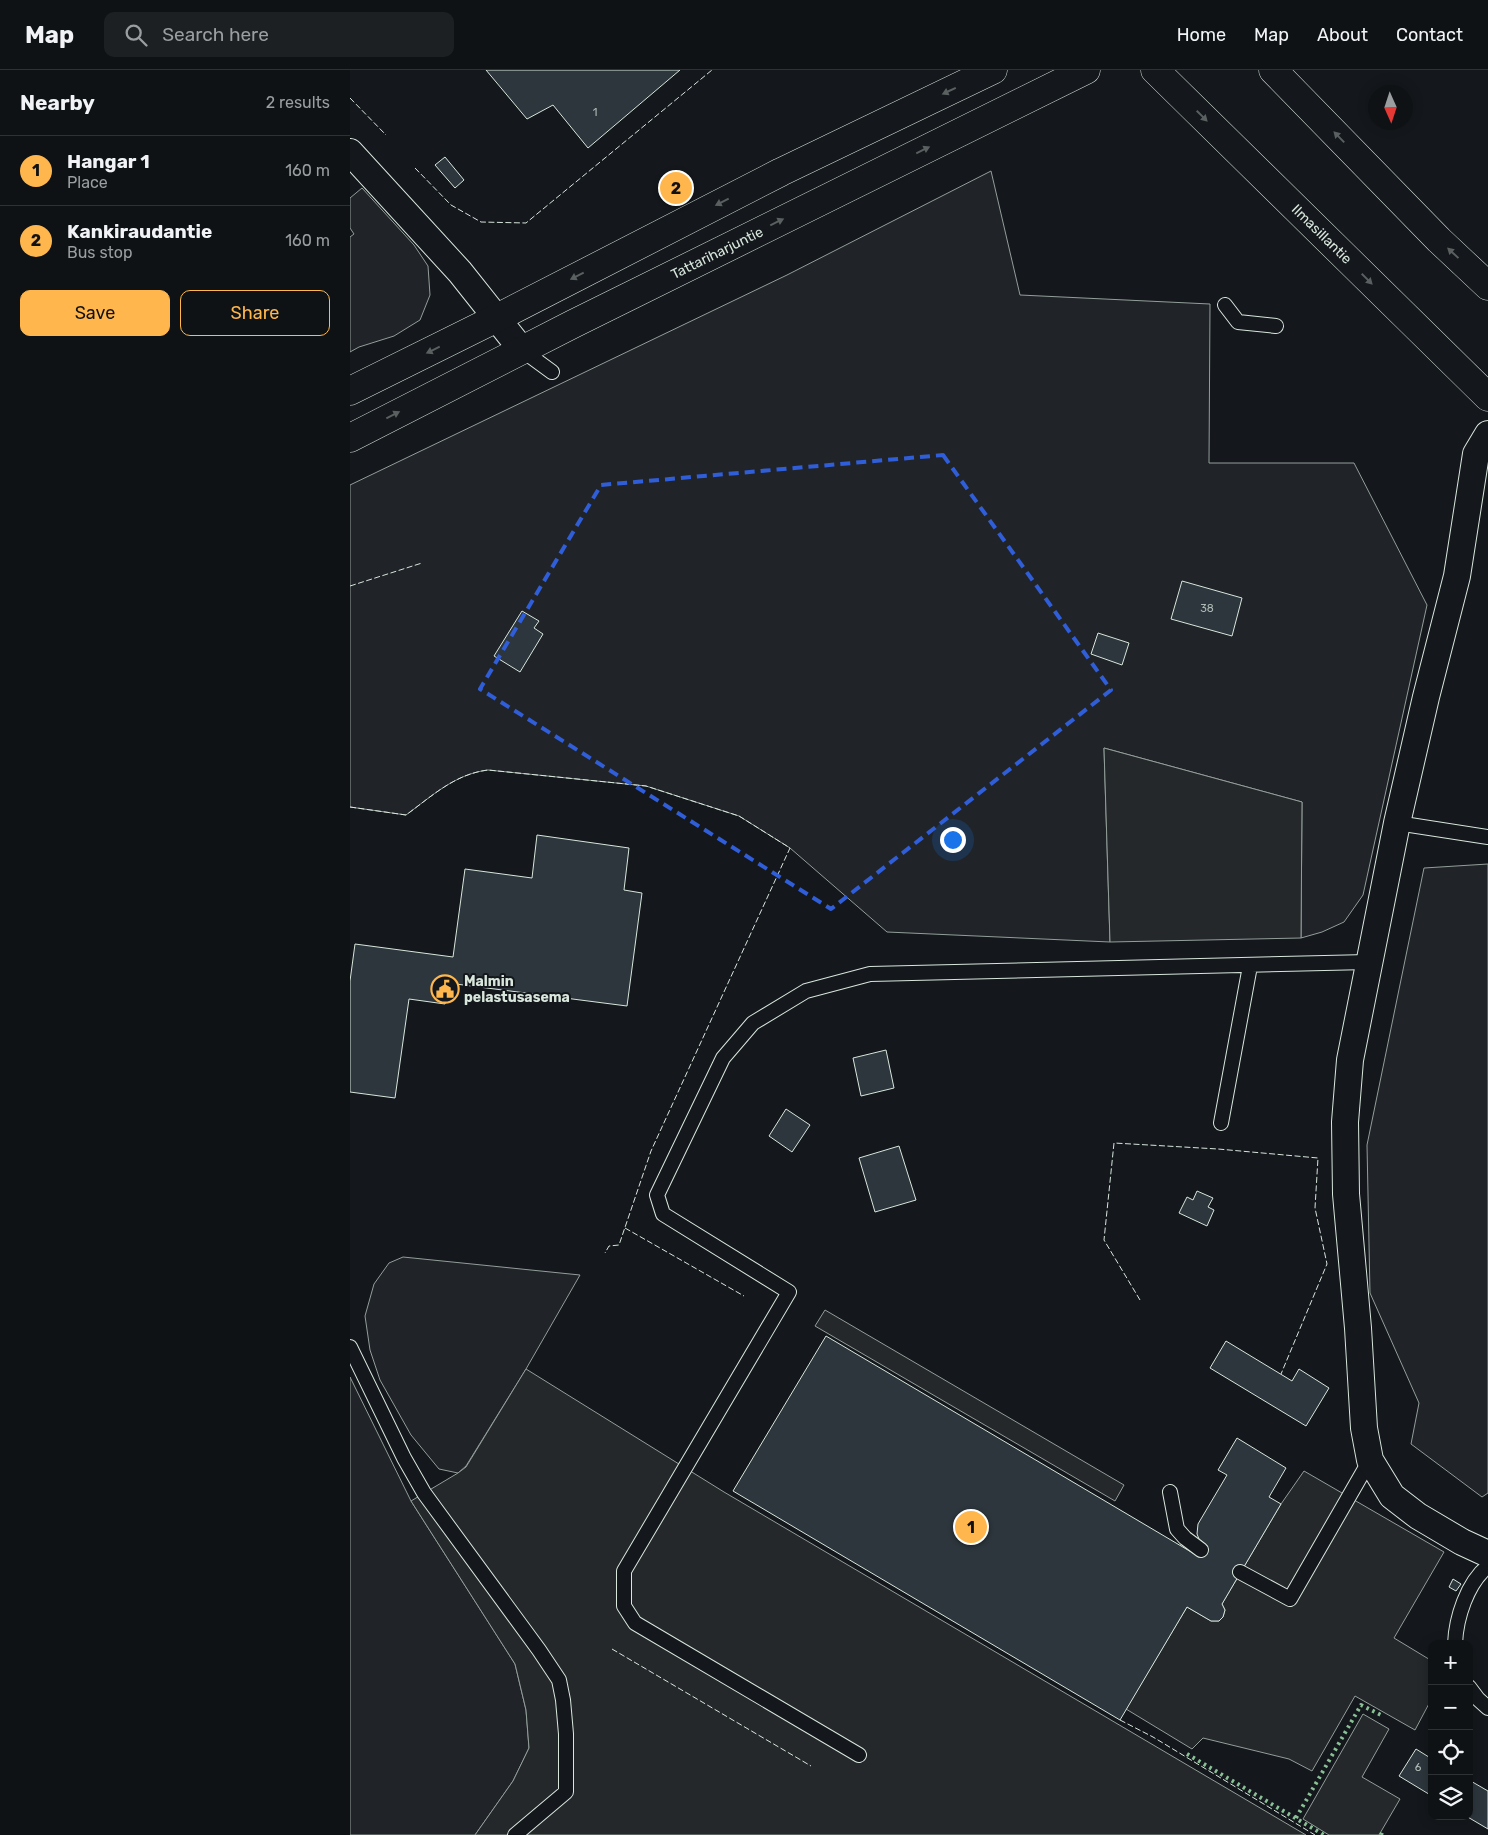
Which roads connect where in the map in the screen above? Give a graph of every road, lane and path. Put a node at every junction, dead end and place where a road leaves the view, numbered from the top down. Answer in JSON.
{"nodes":[{"id":1,"x":993,"y":70,"type":"edge"},
{"id":2,"x":1086,"y":70,"type":"edge"},
{"id":3,"x":1155,"y":70,"type":"edge"},
{"id":4,"x":1273,"y":70,"type":"edge"},
{"id":5,"x":350,"y":152,"type":"edge"},
{"id":6,"x":1488,"y":286,"type":"edge"},
{"id":7,"x":1225,"y":305,"type":"dead end"},
{"id":8,"x":497,"y":318,"type":"junction"},
{"id":9,"x":1276,"y":326,"type":"dead end"},
{"id":10,"x":522,"y":350,"type":"junction"},
{"id":11,"x":552,"y":372,"type":"dead end"},
{"id":12,"x":350,"y":391,"type":"edge"},
{"id":13,"x":1488,"y":397,"type":"edge"},
{"id":14,"x":1488,"y":434,"type":"edge"},
{"id":15,"x":350,"y":438,"type":"edge"},
{"id":16,"x":1397,"y":823,"type":"junction"},
{"id":17,"x":1488,"y":837,"type":"edge"},
{"id":18,"x":1368,"y":962,"type":"junction"},
{"id":19,"x":1250,"y":966,"type":"junction"},
{"id":20,"x":1221,"y":1123,"type":"dead end"},
{"id":21,"x":350,"y":1347,"type":"edge"},
{"id":22,"x":1370,"y":1460,"type":"junction"},
{"id":23,"x":1170,"y":1492,"type":"dead end"},
{"id":24,"x":1202,"y":1550,"type":"dead end"},
{"id":25,"x":1488,"y":1554,"type":"edge"},
{"id":26,"x":1488,"y":1566,"type":"edge"},
{"id":27,"x":1240,"y":1572,"type":"dead end"},
{"id":28,"x":1456,"y":1640,"type":"edge"},
{"id":29,"x":1473,"y":1692,"type":"edge"},
{"id":30,"x":1488,"y":1708,"type":"edge"},
{"id":31,"x":859,"y":1755,"type":"dead end"},
{"id":32,"x":515,"y":1835,"type":"edge"}],
"edges":[{"from":1,"to":8,"type":"main road","one_way":true},
{"from":10,"to":2,"type":"main road","name":"Tattariharjuntie","one_way":true},
{"from":3,"to":13,"type":"main road","name":"Ilmasillantie","one_way":true},
{"from":6,"to":4,"type":"main road","one_way":true},
{"from":5,"to":8,"type":"street"},
{"from":7,"to":9,"type":"lane"},
{"from":8,"to":10,"type":"street"},
{"from":8,"to":12,"type":"main road","one_way":true},
{"from":10,"to":11,"type":"lane"},
{"from":15,"to":10,"type":"main road","name":"Tattariharjuntie","one_way":true},
{"from":14,"to":16,"type":"street"},
{"from":16,"to":17,"type":"lane"},
{"from":16,"to":18,"type":"street"},
{"from":18,"to":19,"type":"lane"},
{"from":18,"to":22,"type":"street"},
{"from":19,"to":20,"type":"lane"},
{"from":19,"to":31,"type":"lane"},
{"from":21,"to":32,"type":"lane"},
{"from":22,"to":25,"type":"street"},
{"from":22,"to":27,"type":"lane"},
{"from":23,"to":24,"type":"lane"},
{"from":26,"to":28,"type":"lane"},
{"from":29,"to":30,"type":"lane"}]}
